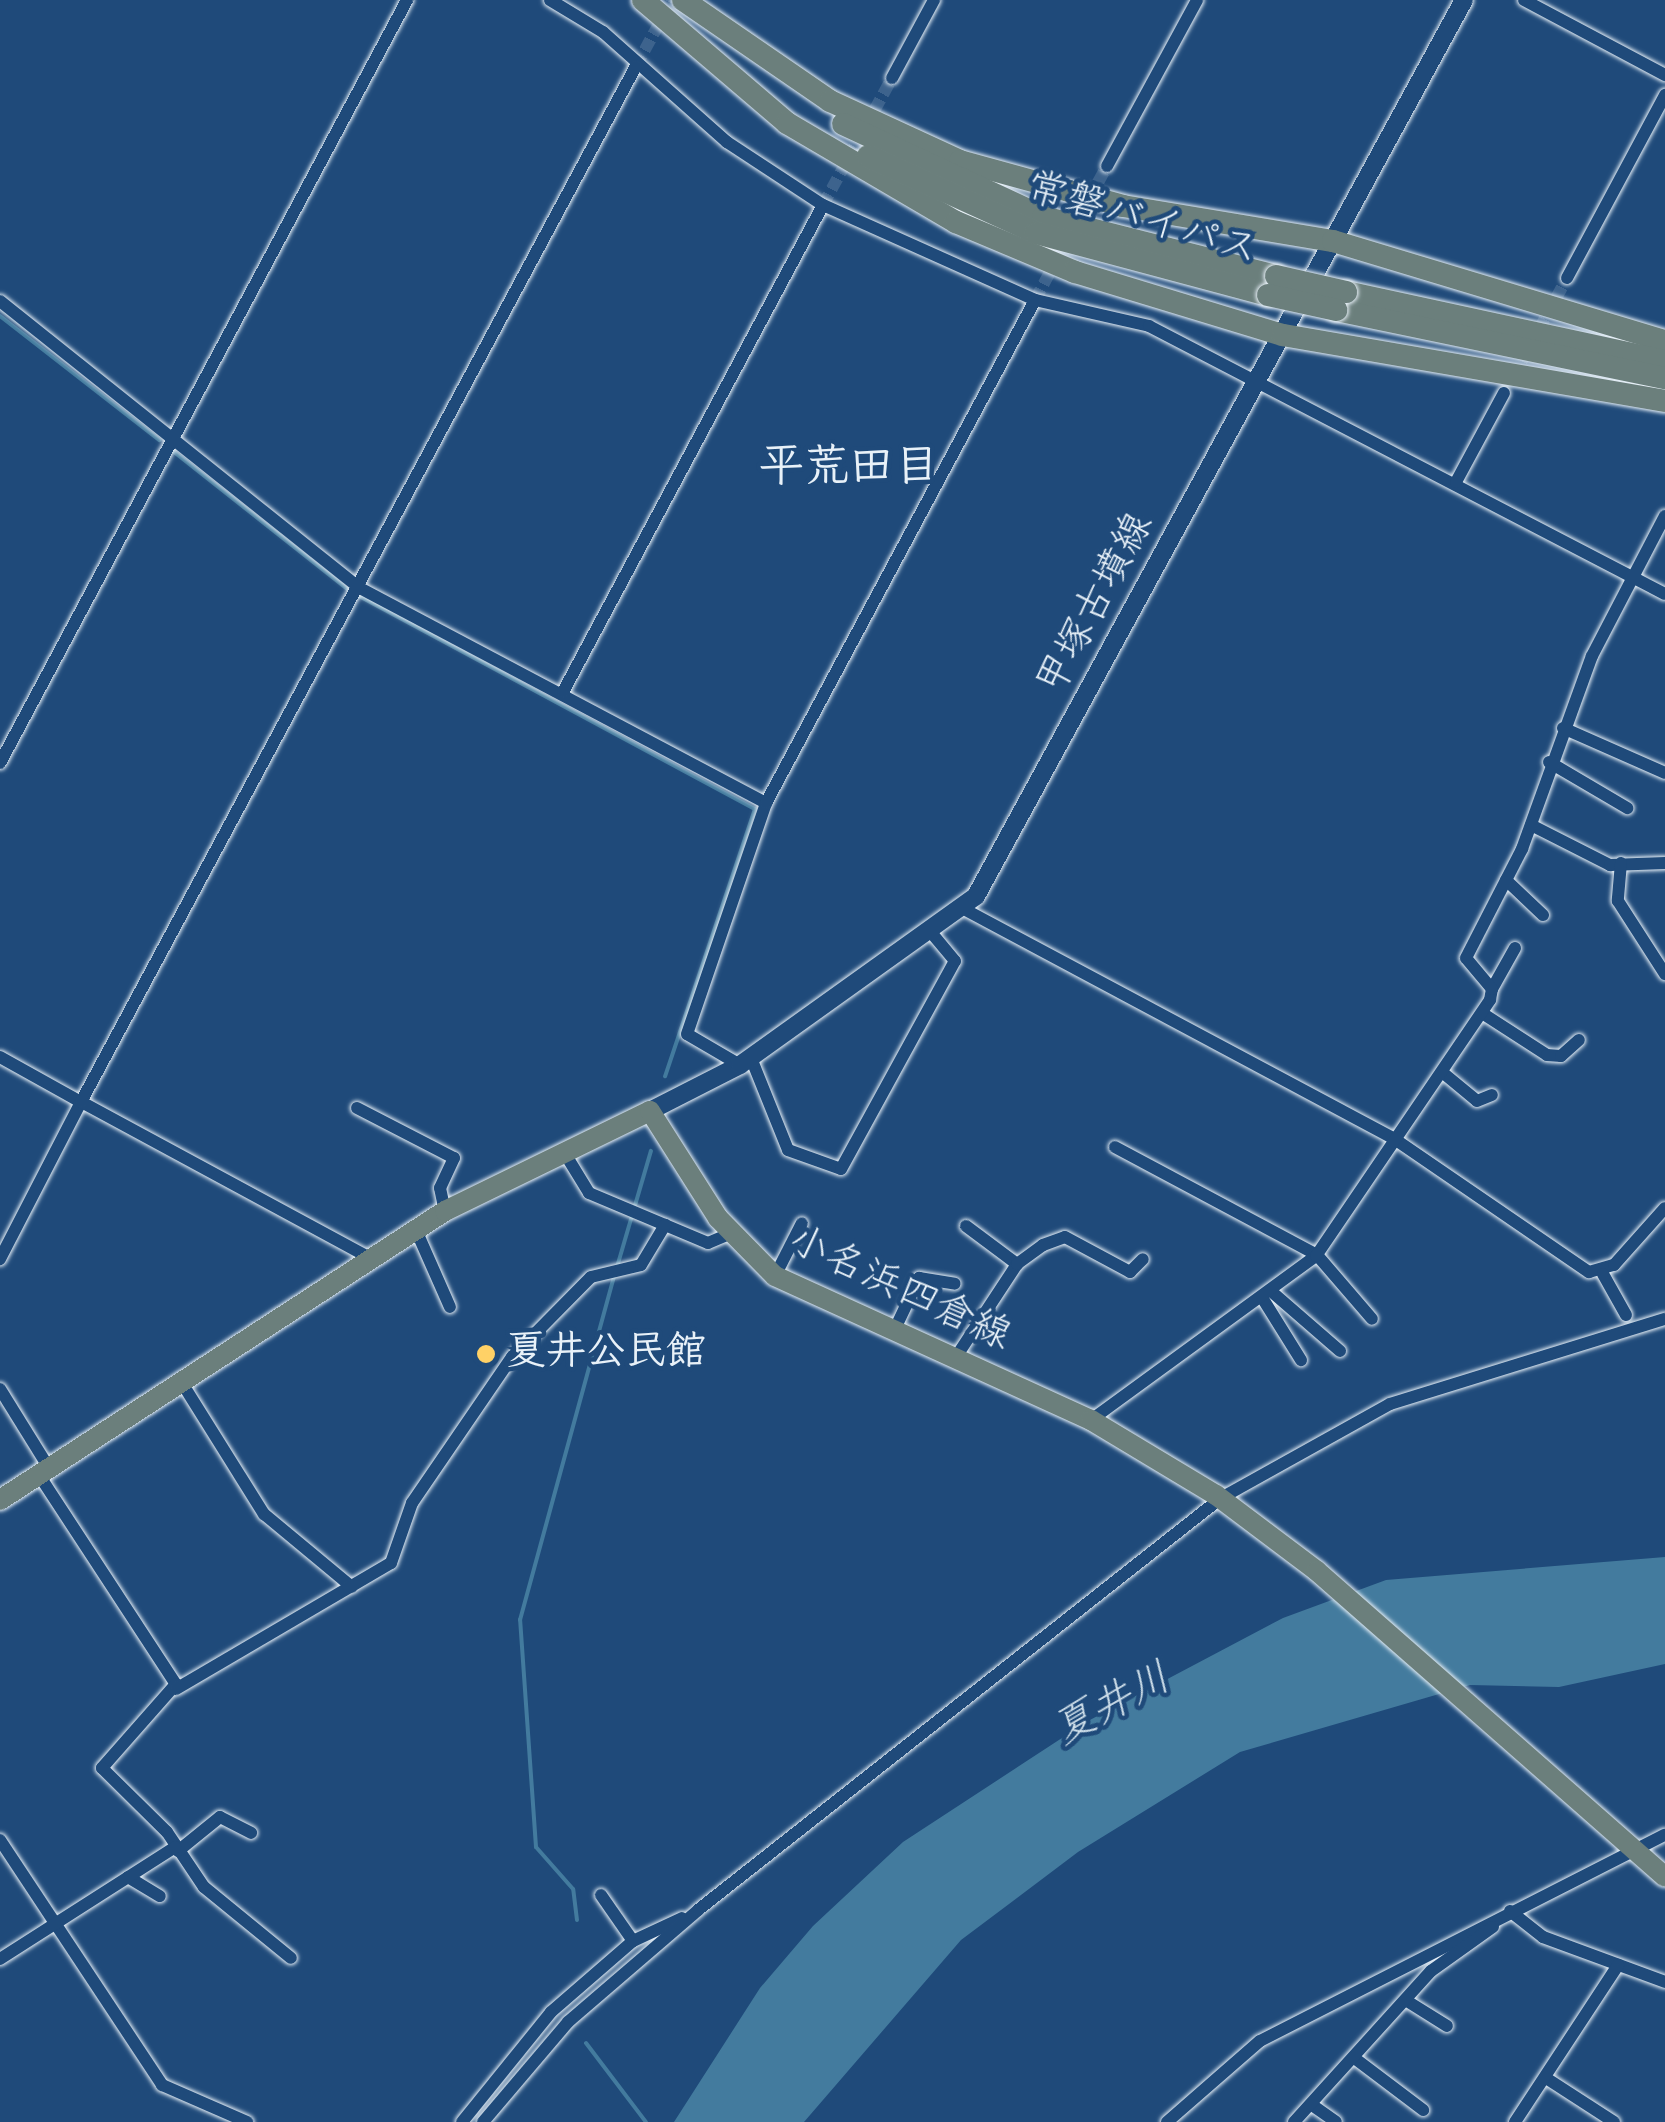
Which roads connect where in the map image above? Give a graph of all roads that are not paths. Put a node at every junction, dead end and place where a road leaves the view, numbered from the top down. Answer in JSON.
{"nodes":[{"id":1,"x":407,"y":0,"type":"edge"},
{"id":2,"x":550,"y":0,"type":"edge"},
{"id":3,"x":643,"y":0,"type":"edge"},
{"id":4,"x":656,"y":0,"type":"edge"},
{"id":5,"x":680,"y":0,"type":"edge"},
{"id":6,"x":934,"y":0,"type":"edge"},
{"id":7,"x":1197,"y":0,"type":"edge"},
{"id":8,"x":1464,"y":0,"type":"edge"},
{"id":9,"x":1524,"y":0,"type":"edge"},
{"id":10,"x":636,"y":66,"type":"junction"},
{"id":11,"x":1665,"y":75,"type":"edge"},
{"id":12,"x":892,"y":78,"type":"tunnel mouth"},
{"id":13,"x":1665,"y":95,"type":"edge"},
{"id":14,"x":1107,"y":166,"type":"tunnel mouth"},
{"id":15,"x":823,"y":205,"type":"junction"},
{"id":16,"x":1334,"y":241,"type":"junction"},
{"id":17,"x":1567,"y":278,"type":"tunnel mouth"},
{"id":18,"x":1272,"y":285,"type":"junction"},
{"id":19,"x":1034,"y":300,"type":"junction"},
{"id":20,"x":0,"y":301,"type":"edge"},
{"id":21,"x":1341,"y":301,"type":"junction"},
{"id":22,"x":1283,"y":336,"type":"junction"},
{"id":23,"x":1665,"y":341,"type":"edge"},
{"id":24,"x":1665,"y":361,"type":"edge"},
{"id":25,"x":1258,"y":378,"type":"junction"},
{"id":26,"x":1665,"y":378,"type":"edge"},
{"id":27,"x":1504,"y":393,"type":"tunnel mouth"},
{"id":28,"x":1665,"y":401,"type":"edge"},
{"id":29,"x":174,"y":436,"type":"junction"},
{"id":30,"x":1456,"y":482,"type":"junction"},
{"id":31,"x":1665,"y":516,"type":"edge"},
{"id":32,"x":1632,"y":577,"type":"junction"},
{"id":33,"x":355,"y":591,"type":"junction"},
{"id":34,"x":1665,"y":594,"type":"edge"},
{"id":35,"x":563,"y":692,"type":"junction"},
{"id":36,"x":1563,"y":728,"type":"junction"},
{"id":37,"x":0,"y":762,"type":"edge"},
{"id":38,"x":1548,"y":762,"type":"junction"},
{"id":39,"x":1665,"y":773,"type":"edge"},
{"id":40,"x":766,"y":803,"type":"junction"},
{"id":41,"x":1627,"y":808,"type":"dead end"},
{"id":42,"x":1531,"y":825,"type":"junction"},
{"id":43,"x":1621,"y":863,"type":"junction"},
{"id":44,"x":1665,"y":863,"type":"edge"},
{"id":45,"x":1506,"y":880,"type":"junction"},
{"id":46,"x":964,"y":909,"type":"junction"},
{"id":47,"x":1543,"y":915,"type":"dead end"},
{"id":48,"x":932,"y":935,"type":"junction"},
{"id":49,"x":1515,"y":948,"type":"dead end"},
{"id":50,"x":1665,"y":974,"type":"edge"},
{"id":51,"x":1492,"y":989,"type":"junction"},
{"id":52,"x":1482,"y":1013,"type":"junction"},
{"id":53,"x":1579,"y":1040,"type":"dead end"},
{"id":54,"x":0,"y":1057,"type":"edge"},
{"id":55,"x":745,"y":1061,"type":"junction"},
{"id":56,"x":1442,"y":1072,"type":"junction"},
{"id":57,"x":1492,"y":1095,"type":"dead end"},
{"id":58,"x":81,"y":1102,"type":"junction"},
{"id":59,"x":357,"y":1108,"type":"dead end"},
{"id":60,"x":650,"y":1112,"type":"junction"},
{"id":61,"x":1396,"y":1140,"type":"junction"},
{"id":62,"x":1115,"y":1146,"type":"dead end"},
{"id":63,"x":564,"y":1152,"type":"junction"},
{"id":64,"x":1665,"y":1208,"type":"edge"},
{"id":65,"x":445,"y":1212,"type":"junction"},
{"id":66,"x":802,"y":1223,"type":"dead end"},
{"id":67,"x":665,"y":1225,"type":"junction"},
{"id":68,"x":966,"y":1226,"type":"dead end"},
{"id":69,"x":416,"y":1230,"type":"junction"},
{"id":70,"x":731,"y":1233,"type":"junction"},
{"id":71,"x":1317,"y":1255,"type":"junction"},
{"id":72,"x":0,"y":1258,"type":"edge"},
{"id":73,"x":370,"y":1258,"type":"junction"},
{"id":74,"x":1143,"y":1260,"type":"dead end"},
{"id":75,"x":1017,"y":1264,"type":"junction"},
{"id":76,"x":1603,"y":1274,"type":"junction"},
{"id":77,"x":775,"y":1276,"type":"junction"},
{"id":78,"x":955,"y":1284,"type":"dead end"},
{"id":79,"x":1268,"y":1295,"type":"junction"},
{"id":80,"x":450,"y":1308,"type":"dead end"},
{"id":81,"x":1626,"y":1315,"type":"dead end"},
{"id":82,"x":1372,"y":1319,"type":"dead end"},
{"id":83,"x":1665,"y":1319,"type":"edge"},
{"id":84,"x":894,"y":1331,"type":"junction"},
{"id":85,"x":1340,"y":1351,"type":"dead end"},
{"id":86,"x":956,"y":1357,"type":"junction"},
{"id":87,"x":1301,"y":1360,"type":"dead end"},
{"id":88,"x":182,"y":1383,"type":"junction"},
{"id":89,"x":0,"y":1389,"type":"edge"},
{"id":90,"x":1091,"y":1420,"type":"junction"},
{"id":91,"x":44,"y":1472,"type":"junction"},
{"id":92,"x":0,"y":1500,"type":"edge"},
{"id":93,"x":1225,"y":1501,"type":"junction"},
{"id":94,"x":352,"y":1586,"type":"junction"},
{"id":95,"x":176,"y":1690,"type":"junction"},
{"id":96,"x":251,"y":1833,"type":"dead end"},
{"id":97,"x":1665,"y":1835,"type":"edge"},
{"id":98,"x":0,"y":1840,"type":"edge"},
{"id":99,"x":1631,"y":1847,"type":"junction"},
{"id":100,"x":177,"y":1849,"type":"junction"},
{"id":101,"x":128,"y":1877,"type":"junction"},
{"id":102,"x":1665,"y":1877,"type":"edge"},
{"id":103,"x":601,"y":1895,"type":"dead end"},
{"id":104,"x":160,"y":1896,"type":"dead end"},
{"id":105,"x":698,"y":1910,"type":"junction"},
{"id":106,"x":1505,"y":1913,"type":"junction"},
{"id":107,"x":52,"y":1925,"type":"junction"},
{"id":108,"x":634,"y":1941,"type":"junction"},
{"id":109,"x":0,"y":1958,"type":"edge"},
{"id":110,"x":291,"y":1958,"type":"dead end"},
{"id":111,"x":1618,"y":1965,"type":"junction"},
{"id":112,"x":1665,"y":1982,"type":"edge"},
{"id":113,"x":1407,"y":2001,"type":"junction"},
{"id":114,"x":1447,"y":2026,"type":"dead end"},
{"id":115,"x":1357,"y":2060,"type":"junction"},
{"id":116,"x":1546,"y":2078,"type":"junction"},
{"id":117,"x":1312,"y":2105,"type":"junction"},
{"id":118,"x":1424,"y":2110,"type":"dead end"},
{"id":119,"x":247,"y":2122,"type":"edge"},
{"id":120,"x":462,"y":2122,"type":"edge"},
{"id":121,"x":483,"y":2122,"type":"edge"},
{"id":122,"x":1167,"y":2122,"type":"edge"},
{"id":123,"x":1294,"y":2122,"type":"edge"},
{"id":124,"x":1336,"y":2122,"type":"edge"},
{"id":125,"x":1515,"y":2122,"type":"edge"},
{"id":126,"x":1614,"y":2122,"type":"edge"}],
"edges":[{"from":1,"to":29,"type":"street"},
{"from":2,"to":10,"type":"street"},
{"from":3,"to":22,"type":"highway"},
{"from":4,"to":18,"type":"highway","name":"常磐バイパス"},
{"from":5,"to":16,"type":"highway"},
{"from":5,"to":18,"type":"highway","name":"常磐バイパス"},
{"from":6,"to":12,"type":"street"},
{"from":7,"to":14,"type":"street"},
{"from":8,"to":16,"type":"main road","name":"甲塚古墳線"},
{"from":9,"to":11,"type":"street"},
{"from":10,"to":15,"type":"street"},
{"from":10,"to":33,"type":"street"},
{"from":13,"to":17,"type":"street"},
{"from":15,"to":19,"type":"street"},
{"from":15,"to":35,"type":"street"},
{"from":16,"to":22,"type":"main road","name":"甲塚古墳線"},
{"from":16,"to":23,"type":"highway"},
{"from":18,"to":21,"type":"highway","name":"常磐バイパス","bridge":true},
{"from":19,"to":25,"type":"street"},
{"from":19,"to":40,"type":"street"},
{"from":20,"to":29,"type":"street"},
{"from":21,"to":24,"type":"highway","name":"常磐バイパス"},
{"from":21,"to":26,"type":"highway","name":"常磐バイパス"},
{"from":22,"to":25,"type":"main road","name":"甲塚古墳線"},
{"from":22,"to":28,"type":"highway"},
{"from":25,"to":30,"type":"street"},
{"from":25,"to":46,"type":"main road","name":"甲塚古墳線"},
{"from":27,"to":30,"type":"street"},
{"from":29,"to":33,"type":"street"},
{"from":29,"to":37,"type":"street"},
{"from":30,"to":32,"type":"street"},
{"from":31,"to":32,"type":"street"},
{"from":32,"to":34,"type":"street"},
{"from":32,"to":36,"type":"street"},
{"from":33,"to":35,"type":"street"},
{"from":33,"to":58,"type":"street"},
{"from":35,"to":40,"type":"street"},
{"from":36,"to":38,"type":"street"},
{"from":36,"to":39,"type":"street"},
{"from":38,"to":41,"type":"street"},
{"from":38,"to":42,"type":"street"},
{"from":40,"to":55,"type":"street"},
{"from":42,"to":43,"type":"street"},
{"from":42,"to":45,"type":"street"},
{"from":43,"to":44,"type":"street"},
{"from":43,"to":50,"type":"street"},
{"from":45,"to":47,"type":"street"},
{"from":45,"to":51,"type":"street"},
{"from":46,"to":48,"type":"main road","name":"甲塚古墳線"},
{"from":46,"to":61,"type":"street"},
{"from":48,"to":55,"type":"main road","name":"甲塚古墳線"},
{"from":48,"to":55,"type":"street"},
{"from":49,"to":51,"type":"street"},
{"from":51,"to":52,"type":"street"},
{"from":52,"to":53,"type":"street"},
{"from":52,"to":56,"type":"street"},
{"from":54,"to":58,"type":"street"},
{"from":55,"to":60,"type":"main road","name":"甲塚古墳線"},
{"from":56,"to":57,"type":"street"},
{"from":56,"to":61,"type":"street"},
{"from":58,"to":72,"type":"street"},
{"from":58,"to":73,"type":"street"},
{"from":59,"to":65,"type":"street"},
{"from":60,"to":63,"type":"main road"},
{"from":60,"to":70,"type":"main road","name":"小名浜四倉線"},
{"from":61,"to":71,"type":"street"},
{"from":61,"to":76,"type":"street"},
{"from":62,"to":71,"type":"street"},
{"from":63,"to":65,"type":"main road"},
{"from":63,"to":67,"type":"street"},
{"from":64,"to":76,"type":"street"},
{"from":65,"to":69,"type":"main road"},
{"from":66,"to":77,"type":"street"},
{"from":67,"to":70,"type":"street"},
{"from":67,"to":94,"type":"street"},
{"from":68,"to":75,"type":"street"},
{"from":69,"to":73,"type":"main road"},
{"from":69,"to":80,"type":"street"},
{"from":70,"to":77,"type":"main road","name":"小名浜四倉線"},
{"from":71,"to":79,"type":"street"},
{"from":71,"to":82,"type":"street"},
{"from":73,"to":88,"type":"main road"},
{"from":74,"to":75,"type":"street"},
{"from":75,"to":86,"type":"street"},
{"from":76,"to":81,"type":"street"},
{"from":77,"to":84,"type":"main road","name":"小名浜四倉線"},
{"from":78,"to":84,"type":"street"},
{"from":79,"to":85,"type":"street"},
{"from":79,"to":87,"type":"street"},
{"from":79,"to":90,"type":"street"},
{"from":83,"to":93,"type":"street"},
{"from":84,"to":86,"type":"main road","name":"小名浜四倉線"},
{"from":86,"to":90,"type":"main road","name":"小名浜四倉線"},
{"from":88,"to":91,"type":"main road"},
{"from":88,"to":94,"type":"street"},
{"from":89,"to":91,"type":"street"},
{"from":90,"to":93,"type":"main road","name":"小名浜四倉線"},
{"from":91,"to":92,"type":"main road"},
{"from":91,"to":95,"type":"street"},
{"from":93,"to":99,"type":"main road","name":"小名浜四倉線"},
{"from":93,"to":105,"type":"street"},
{"from":94,"to":95,"type":"street"},
{"from":95,"to":100,"type":"street"},
{"from":96,"to":100,"type":"street"},
{"from":97,"to":99,"type":"street"},
{"from":98,"to":107,"type":"street"},
{"from":99,"to":102,"type":"main road","name":"小名浜四倉線"},
{"from":99,"to":106,"type":"street"},
{"from":100,"to":101,"type":"street"},
{"from":100,"to":110,"type":"street"},
{"from":101,"to":104,"type":"street"},
{"from":101,"to":107,"type":"street"},
{"from":103,"to":108,"type":"street"},
{"from":105,"to":108,"type":"street"},
{"from":105,"to":121,"type":"street"},
{"from":106,"to":111,"type":"street"},
{"from":106,"to":113,"type":"street"},
{"from":106,"to":122,"type":"street"},
{"from":107,"to":109,"type":"street"},
{"from":107,"to":119,"type":"street"},
{"from":108,"to":120,"type":"street"},
{"from":111,"to":112,"type":"street"},
{"from":111,"to":116,"type":"street"},
{"from":113,"to":114,"type":"street"},
{"from":113,"to":115,"type":"street"},
{"from":115,"to":117,"type":"street"},
{"from":115,"to":118,"type":"street"},
{"from":116,"to":125,"type":"street"},
{"from":116,"to":126,"type":"street"},
{"from":117,"to":123,"type":"street"},
{"from":117,"to":124,"type":"street"}]}
